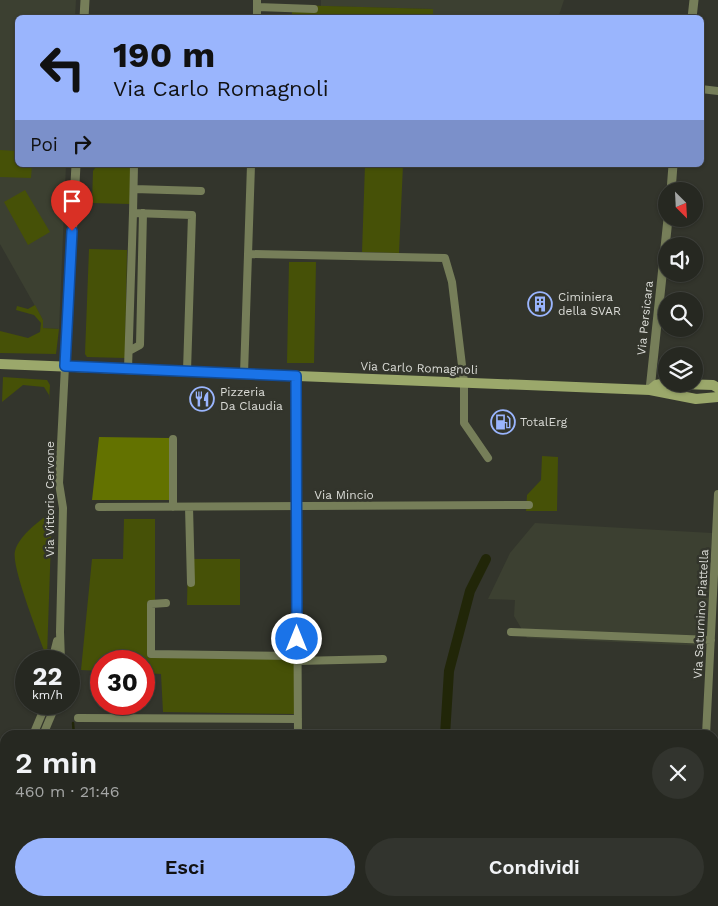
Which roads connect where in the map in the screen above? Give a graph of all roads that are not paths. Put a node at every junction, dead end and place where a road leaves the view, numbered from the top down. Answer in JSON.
{"nodes":[{"id":1,"x":85,"y":0,"type":"edge"},
{"id":2,"x":694,"y":0,"type":"edge"},
{"id":3,"x":257,"y":3,"type":"edge"},
{"id":4,"x":314,"y":9,"type":"dead end"},
{"id":5,"x":84,"y":15,"type":"edge"},
{"id":6,"x":692,"y":15,"type":"edge"},
{"id":7,"x":704,"y":89,"type":"edge"},
{"id":8,"x":718,"y":91,"type":"edge"},
{"id":9,"x":76,"y":167,"type":"edge"},
{"id":10,"x":134,"y":167,"type":"edge"},
{"id":11,"x":251,"y":167,"type":"edge"},
{"id":12,"x":673,"y":167,"type":"edge"},
{"id":13,"x":671,"y":182,"type":"edge"},
{"id":14,"x":134,"y":189,"type":"junction"},
{"id":15,"x":201,"y":191,"type":"dead end"},
{"id":16,"x":133,"y":213,"type":"junction"},
{"id":17,"x":142,"y":213,"type":"junction"},
{"id":18,"x":667,"y":228,"type":"edge"},
{"id":19,"x":248,"y":254,"type":"junction"},
{"id":20,"x":129,"y":351,"type":"junction"},
{"id":21,"x":0,"y":364,"type":"edge"},
{"id":22,"x":65,"y":366,"type":"junction"},
{"id":23,"x":128,"y":369,"type":"junction"},
{"id":24,"x":187,"y":371,"type":"junction"},
{"id":25,"x":244,"y":374,"type":"junction"},
{"id":26,"x":296,"y":376,"type":"junction"},
{"id":27,"x":464,"y":382,"type":"junction"},
{"id":28,"x":658,"y":385,"type":"edge"},
{"id":29,"x":703,"y":385,"type":"edge"},
{"id":30,"x":718,"y":388,"type":"edge"},
{"id":31,"x":650,"y":390,"type":"junction"},
{"id":32,"x":718,"y":397,"type":"edge"},
{"id":33,"x":173,"y":440,"type":"dead end"},
{"id":34,"x":488,"y":458,"type":"dead end"},
{"id":35,"x":718,"y":494,"type":"edge"},
{"id":36,"x":529,"y":505,"type":"dead end"},
{"id":37,"x":296,"y":506,"type":"junction"},
{"id":38,"x":99,"y":507,"type":"dead end"},
{"id":39,"x":173,"y":507,"type":"junction"},
{"id":40,"x":189,"y":507,"type":"junction"},
{"id":41,"x":191,"y":583,"type":"dead end"},
{"id":42,"x":166,"y":603,"type":"dead end"},
{"id":43,"x":715,"y":614,"type":"edge"},
{"id":44,"x":60,"y":632,"type":"junction"},
{"id":45,"x":512,"y":632,"type":"dead end"},
{"id":46,"x":711,"y":640,"type":"junction"},
{"id":47,"x":55,"y":650,"type":"edge"},
{"id":48,"x":61,"y":650,"type":"edge"},
{"id":49,"x":297,"y":658,"type":"junction"},
{"id":50,"x":383,"y":659,"type":"dead end"},
{"id":51,"x":709,"y":675,"type":"junction"},
{"id":52,"x":718,"y":676,"type":"edge"},
{"id":53,"x":41,"y":715,"type":"edge"},
{"id":54,"x":51,"y":715,"type":"edge"},
{"id":55,"x":78,"y":718,"type":"dead end"},
{"id":56,"x":298,"y":719,"type":"junction"},
{"id":57,"x":35,"y":730,"type":"edge"},
{"id":58,"x":45,"y":730,"type":"edge"},
{"id":59,"x":298,"y":730,"type":"edge"},
{"id":60,"x":706,"y":730,"type":"edge"}],
"edges":[{"from":1,"to":5,"type":"street"},
{"from":2,"to":6,"type":"street"},
{"from":3,"to":4,"type":"street"},
{"from":7,"to":8,"type":"street"},
{"from":9,"to":22,"type":"street"},
{"from":10,"to":14,"type":"street"},
{"from":11,"to":19,"type":"street"},
{"from":12,"to":13,"type":"street"},
{"from":14,"to":15,"type":"street"},
{"from":14,"to":16,"type":"street"},
{"from":16,"to":17,"type":"street"},
{"from":16,"to":20,"type":"street"},
{"from":17,"to":20,"type":"street"},
{"from":17,"to":24,"type":"street"},
{"from":18,"to":31,"type":"street","name":"Via Persicara"},
{"from":19,"to":25,"type":"street"},
{"from":19,"to":27,"type":"street"},
{"from":20,"to":23,"type":"street"},
{"from":21,"to":22,"type":"main road","name":"Via Carlo Romagnoli"},
{"from":22,"to":23,"type":"main road","name":"Via Carlo Romagnoli"},
{"from":22,"to":44,"type":"street","name":"Via Vittorio Cervone"},
{"from":23,"to":24,"type":"main road","name":"Via Carlo Romagnoli"},
{"from":24,"to":25,"type":"main road","name":"Via Carlo Romagnoli"},
{"from":25,"to":26,"type":"main road","name":"Via Carlo Romagnoli"},
{"from":26,"to":27,"type":"main road","name":"Via Carlo Romagnoli"},
{"from":26,"to":37,"type":"street"},
{"from":27,"to":31,"type":"main road","name":"Via Carlo Romagnoli"},
{"from":27,"to":34,"type":"street"},
{"from":28,"to":31,"type":"main road"},
{"from":29,"to":30,"type":"main road"},
{"from":31,"to":32,"type":"main road","name":"Via Carlo Romagnoli"},
{"from":33,"to":39,"type":"street"},
{"from":35,"to":43,"type":"street","name":"Via Saturnino Piattella"},
{"from":36,"to":37,"type":"street","name":"Via Mincio"},
{"from":37,"to":40,"type":"street","name":"Via Mincio"},
{"from":37,"to":49,"type":"street"},
{"from":38,"to":39,"type":"street","name":"Via Mincio"},
{"from":39,"to":40,"type":"street","name":"Via Mincio"},
{"from":40,"to":41,"type":"street"},
{"from":42,"to":49,"type":"street"},
{"from":43,"to":46,"type":"street","name":"Via Saturnino Piattella"},
{"from":44,"to":47,"type":"street","name":"Via Vittorio Cervone"},
{"from":44,"to":48,"type":"street","name":"Via Vittorio Cervone"},
{"from":45,"to":46,"type":"street"},
{"from":46,"to":51,"type":"street","name":"Via Saturnino Piattella"},
{"from":49,"to":50,"type":"street"},
{"from":49,"to":56,"type":"street"},
{"from":51,"to":52,"type":"street"},
{"from":51,"to":60,"type":"street","name":"Via Saturnino Piattella"},
{"from":53,"to":57,"type":"street"},
{"from":54,"to":58,"type":"street"},
{"from":55,"to":56,"type":"street"},
{"from":56,"to":59,"type":"street"}]}
